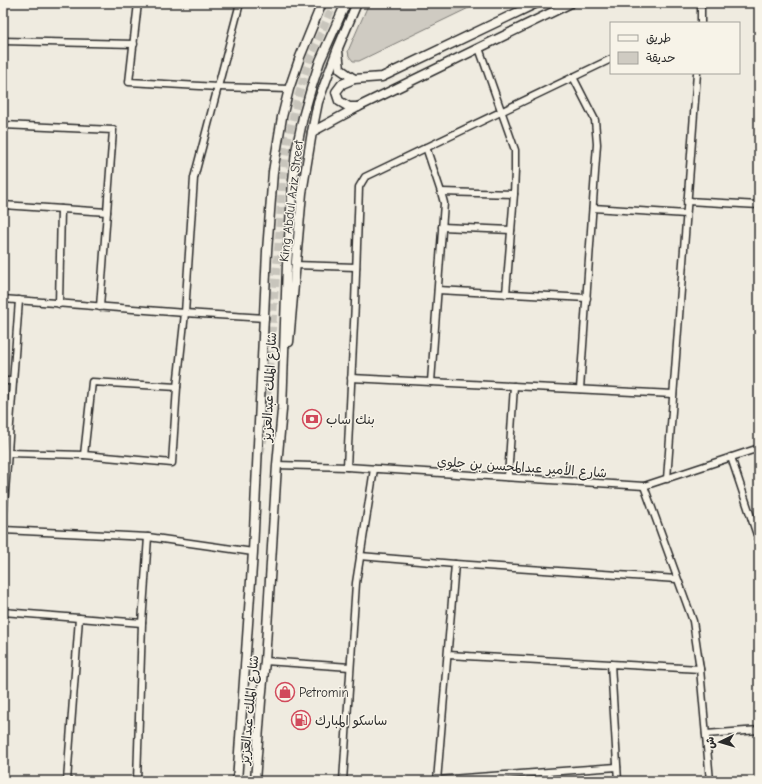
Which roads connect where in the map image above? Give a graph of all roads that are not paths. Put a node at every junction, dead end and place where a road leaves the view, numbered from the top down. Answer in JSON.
{"nodes":[{"id":1,"x":138,"y":3,"type":"edge"},
{"id":2,"x":240,"y":3,"type":"edge"},
{"id":3,"x":322,"y":3,"type":"edge"},
{"id":4,"x":346,"y":3,"type":"edge"},
{"id":5,"x":358,"y":3,"type":"edge"},
{"id":6,"x":537,"y":3,"type":"edge"},
{"id":7,"x":571,"y":3,"type":"edge"},
{"id":8,"x":701,"y":3,"type":"edge"},
{"id":9,"x":700,"y":22,"type":"edge"},
{"id":10,"x":3,"y":41,"type":"edge"},
{"id":11,"x":134,"y":44,"type":"junction"},
{"id":12,"x":338,"y":48,"type":"junction"},
{"id":13,"x":479,"y":48,"type":"junction"},
{"id":14,"x":610,"y":59,"type":"edge"},
{"id":15,"x":697,"y":74,"type":"edge"},
{"id":16,"x":573,"y":77,"type":"junction"},
{"id":17,"x":354,"y":79,"type":"junction"},
{"id":18,"x":218,"y":87,"type":"junction"},
{"id":19,"x":289,"y":89,"type":"junction"},
{"id":20,"x":358,"y":107,"type":"junction"},
{"id":21,"x":501,"y":112,"type":"junction"},
{"id":22,"x":3,"y":125,"type":"edge"},
{"id":23,"x":312,"y":132,"type":"junction"},
{"id":24,"x":426,"y":148,"type":"junction"},
{"id":25,"x":441,"y":192,"type":"junction"},
{"id":26,"x":514,"y":194,"type":"junction"},
{"id":27,"x":687,"y":201,"type":"junction"},
{"id":28,"x":3,"y":205,"type":"edge"},
{"id":29,"x":759,"y":205,"type":"edge"},
{"id":30,"x":593,"y":208,"type":"junction"},
{"id":31,"x":61,"y":209,"type":"junction"},
{"id":32,"x":107,"y":212,"type":"junction"},
{"id":33,"x":686,"y":214,"type":"junction"},
{"id":34,"x":442,"y":227,"type":"junction"},
{"id":35,"x":511,"y":230,"type":"junction"},
{"id":36,"x":295,"y":265,"type":"junction"},
{"id":37,"x":356,"y":267,"type":"junction"},
{"id":38,"x":438,"y":290,"type":"junction"},
{"id":39,"x":506,"y":294,"type":"junction"},
{"id":40,"x":586,"y":298,"type":"junction"},
{"id":41,"x":3,"y":299,"type":"edge"},
{"id":42,"x":19,"y":300,"type":"junction"},
{"id":43,"x":59,"y":304,"type":"junction"},
{"id":44,"x":100,"y":307,"type":"junction"},
{"id":45,"x":185,"y":313,"type":"junction"},
{"id":46,"x":264,"y":318,"type":"junction"},
{"id":47,"x":351,"y":378,"type":"junction"},
{"id":48,"x":3,"y":381,"type":"edge"},
{"id":49,"x":13,"y":381,"type":"junction"},
{"id":50,"x":431,"y":382,"type":"junction"},
{"id":51,"x":514,"y":386,"type":"junction"},
{"id":52,"x":177,"y":387,"type":"junction"},
{"id":53,"x":580,"y":390,"type":"junction"},
{"id":54,"x":673,"y":394,"type":"junction"},
{"id":55,"x":282,"y":410,"type":"junction"},
{"id":56,"x":759,"y":448,"type":"edge"},
{"id":57,"x":8,"y":452,"type":"junction"},
{"id":58,"x":84,"y":455,"type":"junction"},
{"id":59,"x":731,"y":457,"type":"junction"},
{"id":60,"x":277,"y":465,"type":"junction"},
{"id":61,"x":347,"y":467,"type":"junction"},
{"id":62,"x":374,"y":469,"type":"junction"},
{"id":63,"x":508,"y":478,"type":"junction"},
{"id":64,"x":667,"y":479,"type":"junction"},
{"id":65,"x":644,"y":486,"type":"junction"},
{"id":66,"x":3,"y":520,"type":"edge"},
{"id":67,"x":3,"y":530,"type":"edge"},
{"id":68,"x":148,"y":537,"type":"junction"},
{"id":69,"x":759,"y":541,"type":"edge"},
{"id":70,"x":253,"y":552,"type":"junction"},
{"id":71,"x":360,"y":556,"type":"junction"},
{"id":72,"x":455,"y":564,"type":"junction"},
{"id":73,"x":677,"y":579,"type":"junction"},
{"id":74,"x":3,"y":612,"type":"edge"},
{"id":75,"x":79,"y":618,"type":"junction"},
{"id":76,"x":142,"y":623,"type":"junction"},
{"id":77,"x":448,"y":655,"type":"junction"},
{"id":78,"x":265,"y":661,"type":"junction"},
{"id":79,"x":611,"y":664,"type":"junction"},
{"id":80,"x":350,"y":667,"type":"junction"},
{"id":81,"x":700,"y":669,"type":"junction"},
{"id":82,"x":759,"y":730,"type":"edge"},
{"id":83,"x":706,"y":734,"type":"junction"},
{"id":84,"x":617,"y":767,"type":"junction"},
{"id":85,"x":437,"y":780,"type":"edge"},
{"id":86,"x":68,"y":781,"type":"edge"},
{"id":87,"x":137,"y":781,"type":"edge"},
{"id":88,"x":237,"y":781,"type":"edge"},
{"id":89,"x":255,"y":781,"type":"edge"},
{"id":90,"x":343,"y":781,"type":"edge"},
{"id":91,"x":618,"y":781,"type":"edge"},
{"id":92,"x":710,"y":781,"type":"edge"}],
"edges":[{"from":1,"to":11,"type":"street"},
{"from":2,"to":18,"type":"street"},
{"from":3,"to":19,"type":"street","name":"شارع الملك عبدالعزيز"},
{"from":4,"to":55,"type":"street","name":"شارع الملك عبدالعزيز"},
{"from":5,"to":12,"type":"street","name":"King Abdul Aziz Street"},
{"from":6,"to":17,"type":"street"},
{"from":7,"to":13,"type":"street"},
{"from":8,"to":9,"type":"street"},
{"from":10,"to":11,"type":"street"},
{"from":11,"to":18,"type":"street"},
{"from":12,"to":17,"type":"street"},
{"from":12,"to":23,"type":"street","name":"King Abdul Aziz Street"},
{"from":13,"to":20,"type":"street"},
{"from":13,"to":21,"type":"street"},
{"from":14,"to":16,"type":"street"},
{"from":15,"to":27,"type":"street"},
{"from":16,"to":21,"type":"street"},
{"from":16,"to":30,"type":"street"},
{"from":17,"to":20,"type":"street"},
{"from":18,"to":19,"type":"street"},
{"from":18,"to":45,"type":"street"},
{"from":19,"to":46,"type":"street","name":"شارع الملك عبدالعزيز"},
{"from":20,"to":23,"type":"street"},
{"from":21,"to":24,"type":"street"},
{"from":21,"to":26,"type":"street"},
{"from":22,"to":32,"type":"street"},
{"from":23,"to":36,"type":"street","name":"King Abdul Aziz Street"},
{"from":24,"to":25,"type":"street"},
{"from":24,"to":37,"type":"street"},
{"from":25,"to":26,"type":"street"},
{"from":25,"to":34,"type":"street"},
{"from":26,"to":35,"type":"street"},
{"from":27,"to":29,"type":"street"},
{"from":27,"to":33,"type":"street"},
{"from":28,"to":31,"type":"street"},
{"from":30,"to":33,"type":"street"},
{"from":30,"to":40,"type":"street"},
{"from":31,"to":32,"type":"street"},
{"from":31,"to":43,"type":"street"},
{"from":32,"to":44,"type":"street"},
{"from":33,"to":54,"type":"street"},
{"from":34,"to":35,"type":"street"},
{"from":34,"to":38,"type":"street"},
{"from":35,"to":39,"type":"street"},
{"from":36,"to":37,"type":"street"},
{"from":36,"to":55,"type":"street","name":"King Abdul Aziz Street"},
{"from":37,"to":47,"type":"street"},
{"from":38,"to":39,"type":"street"},
{"from":38,"to":50,"type":"street"},
{"from":39,"to":40,"type":"street"},
{"from":40,"to":53,"type":"street"},
{"from":41,"to":42,"type":"street"},
{"from":42,"to":43,"type":"street"},
{"from":42,"to":49,"type":"street"},
{"from":43,"to":44,"type":"street"},
{"from":44,"to":45,"type":"street"},
{"from":45,"to":46,"type":"street"},
{"from":45,"to":52,"type":"street"},
{"from":46,"to":70,"type":"street","name":"شارع الملك عبدالعزيز"},
{"from":47,"to":50,"type":"street"},
{"from":47,"to":61,"type":"street"},
{"from":48,"to":49,"type":"street"},
{"from":49,"to":57,"type":"street"},
{"from":50,"to":51,"type":"street"},
{"from":51,"to":53,"type":"street"},
{"from":51,"to":63,"type":"street"},
{"from":52,"to":58,"type":"street"},
{"from":52,"to":58,"type":"street"},
{"from":53,"to":54,"type":"street"},
{"from":54,"to":64,"type":"street"},
{"from":55,"to":60,"type":"street","name":"شارع الملك عبدالعزيز"},
{"from":56,"to":59,"type":"street","name":"شارع الأمير عبدالمحسن بن جلوي"},
{"from":57,"to":58,"type":"street"},
{"from":57,"to":66,"type":"street"},
{"from":59,"to":64,"type":"street","name":"شارع الأمير عبدالمحسن بن جلوي"},
{"from":59,"to":69,"type":"street"},
{"from":60,"to":61,"type":"street","name":"شارع الأمير عبدالمحسن بن جلوي"},
{"from":60,"to":78,"type":"street","name":"شارع الملك عبدالعزيز"},
{"from":61,"to":62,"type":"street","name":"شارع الأمير عبدالمحسن بن جلوي"},
{"from":62,"to":63,"type":"street","name":"شارع الأمير عبدالمحسن بن جلوي"},
{"from":62,"to":71,"type":"street"},
{"from":63,"to":65,"type":"street","name":"شارع الأمير عبدالمحسن بن جلوي"},
{"from":64,"to":65,"type":"street","name":"شارع الأمير عبدالمحسن بن جلوي"},
{"from":65,"to":73,"type":"street"},
{"from":67,"to":68,"type":"street"},
{"from":68,"to":70,"type":"street"},
{"from":68,"to":76,"type":"street"},
{"from":70,"to":88,"type":"street","name":"شارع الملك عبدالعزيز"},
{"from":71,"to":72,"type":"street"},
{"from":71,"to":80,"type":"street"},
{"from":72,"to":73,"type":"street"},
{"from":72,"to":77,"type":"street"},
{"from":73,"to":81,"type":"street"},
{"from":74,"to":75,"type":"street"},
{"from":75,"to":76,"type":"street"},
{"from":75,"to":86,"type":"street"},
{"from":76,"to":87,"type":"street"},
{"from":77,"to":79,"type":"street"},
{"from":77,"to":85,"type":"street"},
{"from":78,"to":80,"type":"street"},
{"from":78,"to":89,"type":"street","name":"شارع الملك عبدالعزيز"},
{"from":79,"to":81,"type":"street"},
{"from":79,"to":84,"type":"street"},
{"from":80,"to":90,"type":"street"},
{"from":81,"to":83,"type":"street"},
{"from":82,"to":83,"type":"street"},
{"from":83,"to":92,"type":"street"},
{"from":84,"to":85,"type":"street"},
{"from":84,"to":91,"type":"street"}]}
